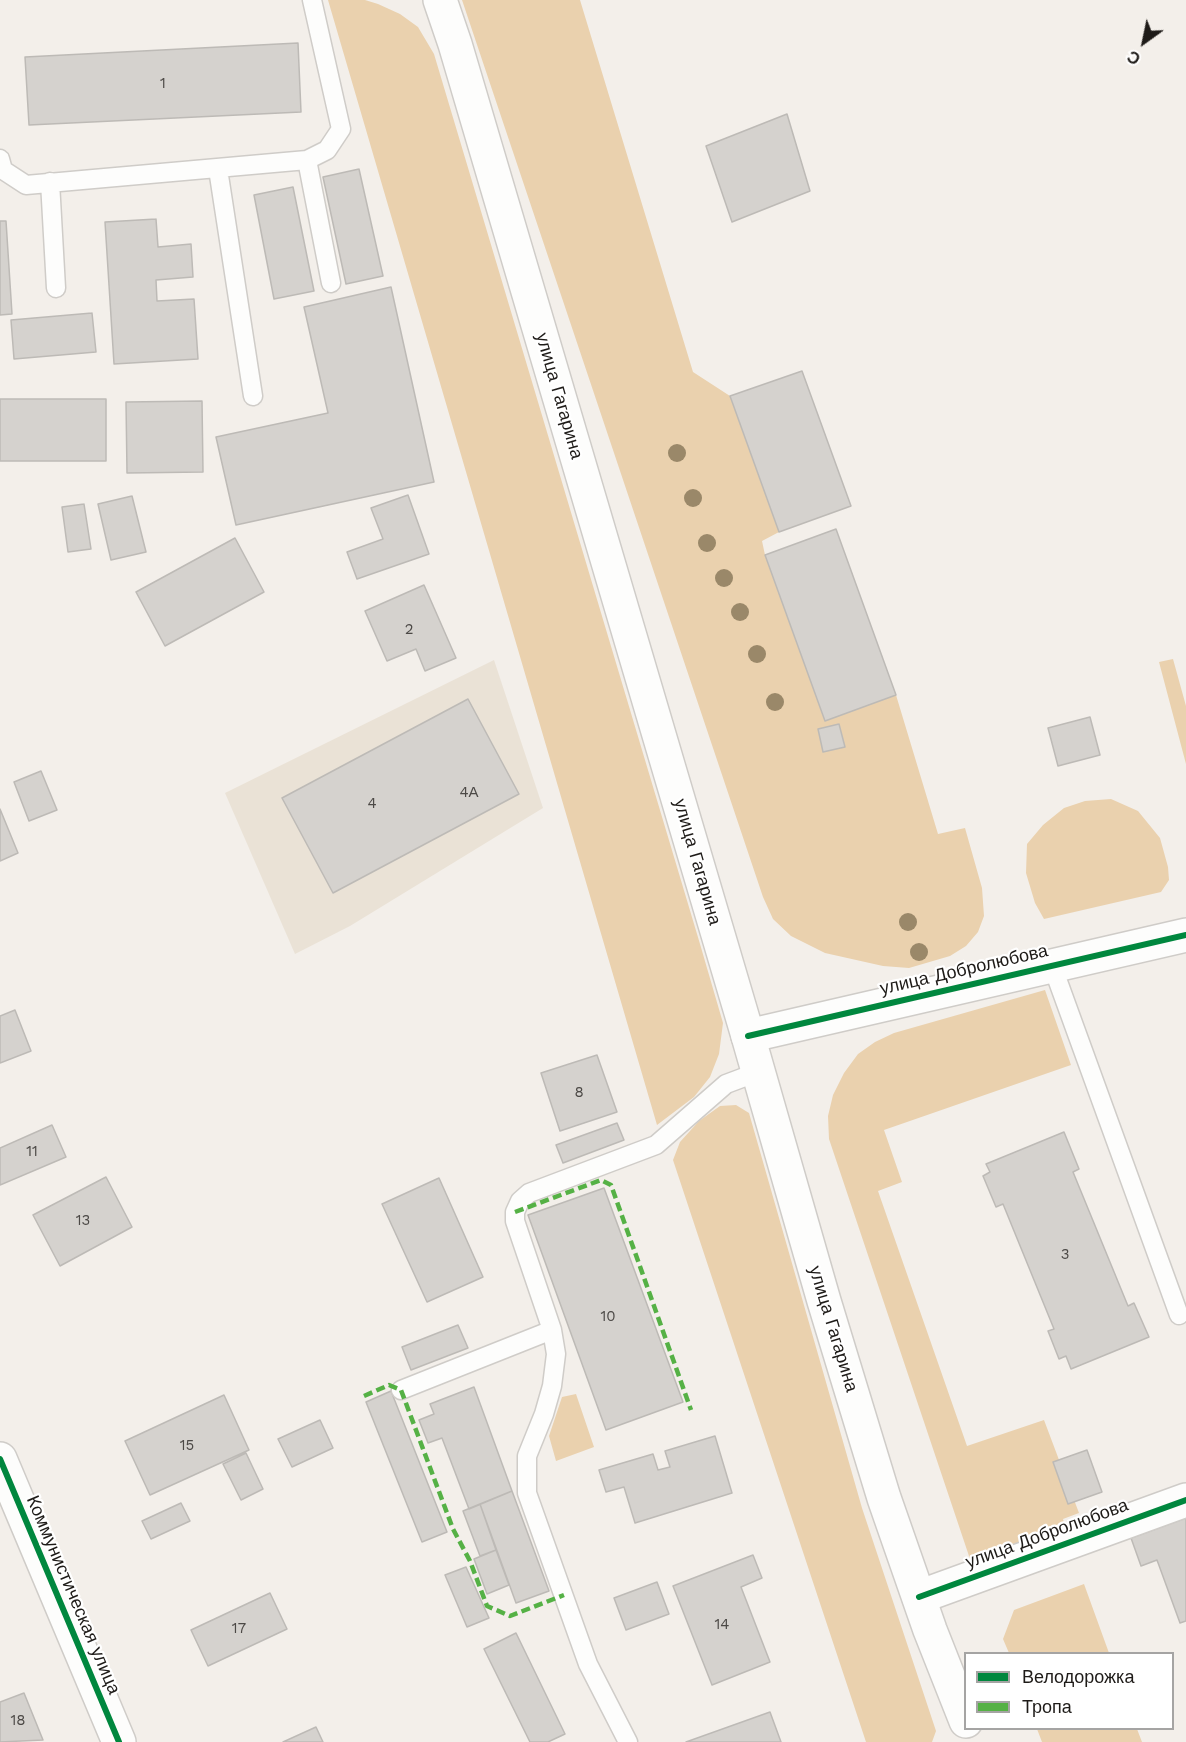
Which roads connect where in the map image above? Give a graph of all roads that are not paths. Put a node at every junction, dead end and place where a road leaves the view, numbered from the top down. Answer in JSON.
{"nodes":[{"id":1,"x":312,"y":0,"type":"edge"},
{"id":2,"x":440,"y":0,"type":"edge"},
{"id":3,"x":0,"y":159,"type":"edge"},
{"id":4,"x":307,"y":160,"type":"junction"},
{"id":5,"x":218,"y":169,"type":"junction"},
{"id":6,"x":50,"y":182,"type":"junction"},
{"id":7,"x":331,"y":283,"type":"dead end"},
{"id":8,"x":56,"y":288,"type":"dead end"},
{"id":9,"x":253,"y":396,"type":"dead end"},
{"id":10,"x":1186,"y":935,"type":"edge"},
{"id":11,"x":1052,"y":965,"type":"junction"},
{"id":12,"x":748,"y":1036,"type":"junction"},
{"id":13,"x":758,"y":1072,"type":"junction"},
{"id":14,"x":1179,"y":1315,"type":"dead end"},
{"id":15,"x":552,"y":1330,"type":"junction"},
{"id":16,"x":401,"y":1390,"type":"dead end"},
{"id":17,"x":0,"y":1459,"type":"edge"},
{"id":18,"x":1186,"y":1500,"type":"edge"},
{"id":19,"x":919,"y":1597,"type":"junction"},
{"id":20,"x":964,"y":1716,"type":"edge"},
{"id":21,"x":119,"y":1742,"type":"edge"},
{"id":22,"x":628,"y":1742,"type":"edge"}],
"edges":[{"from":1,"to":4,"type":"lane"},
{"from":2,"to":12,"type":"main road","name":"улица Гагарина"},
{"from":3,"to":6,"type":"lane"},
{"from":4,"to":5,"type":"lane"},
{"from":4,"to":7,"type":"lane"},
{"from":5,"to":6,"type":"lane"},
{"from":5,"to":9,"type":"lane"},
{"from":6,"to":8,"type":"lane"},
{"from":10,"to":11,"type":"main road","name":"улица Добролюбова"},
{"from":11,"to":12,"type":"main road","name":"улица Добролюбова"},
{"from":11,"to":14,"type":"lane"},
{"from":12,"to":13,"type":"main road","name":"улица Гагарина"},
{"from":13,"to":15,"type":"lane"},
{"from":13,"to":19,"type":"main road","name":"улица Гагарина"},
{"from":15,"to":16,"type":"lane"},
{"from":15,"to":22,"type":"lane"},
{"from":17,"to":21,"type":"main road","name":"Коммунистическая улица"},
{"from":18,"to":19,"type":"main road","name":"улица Добролюбова"},
{"from":19,"to":20,"type":"main road","name":"улица Гагарина"}]}
